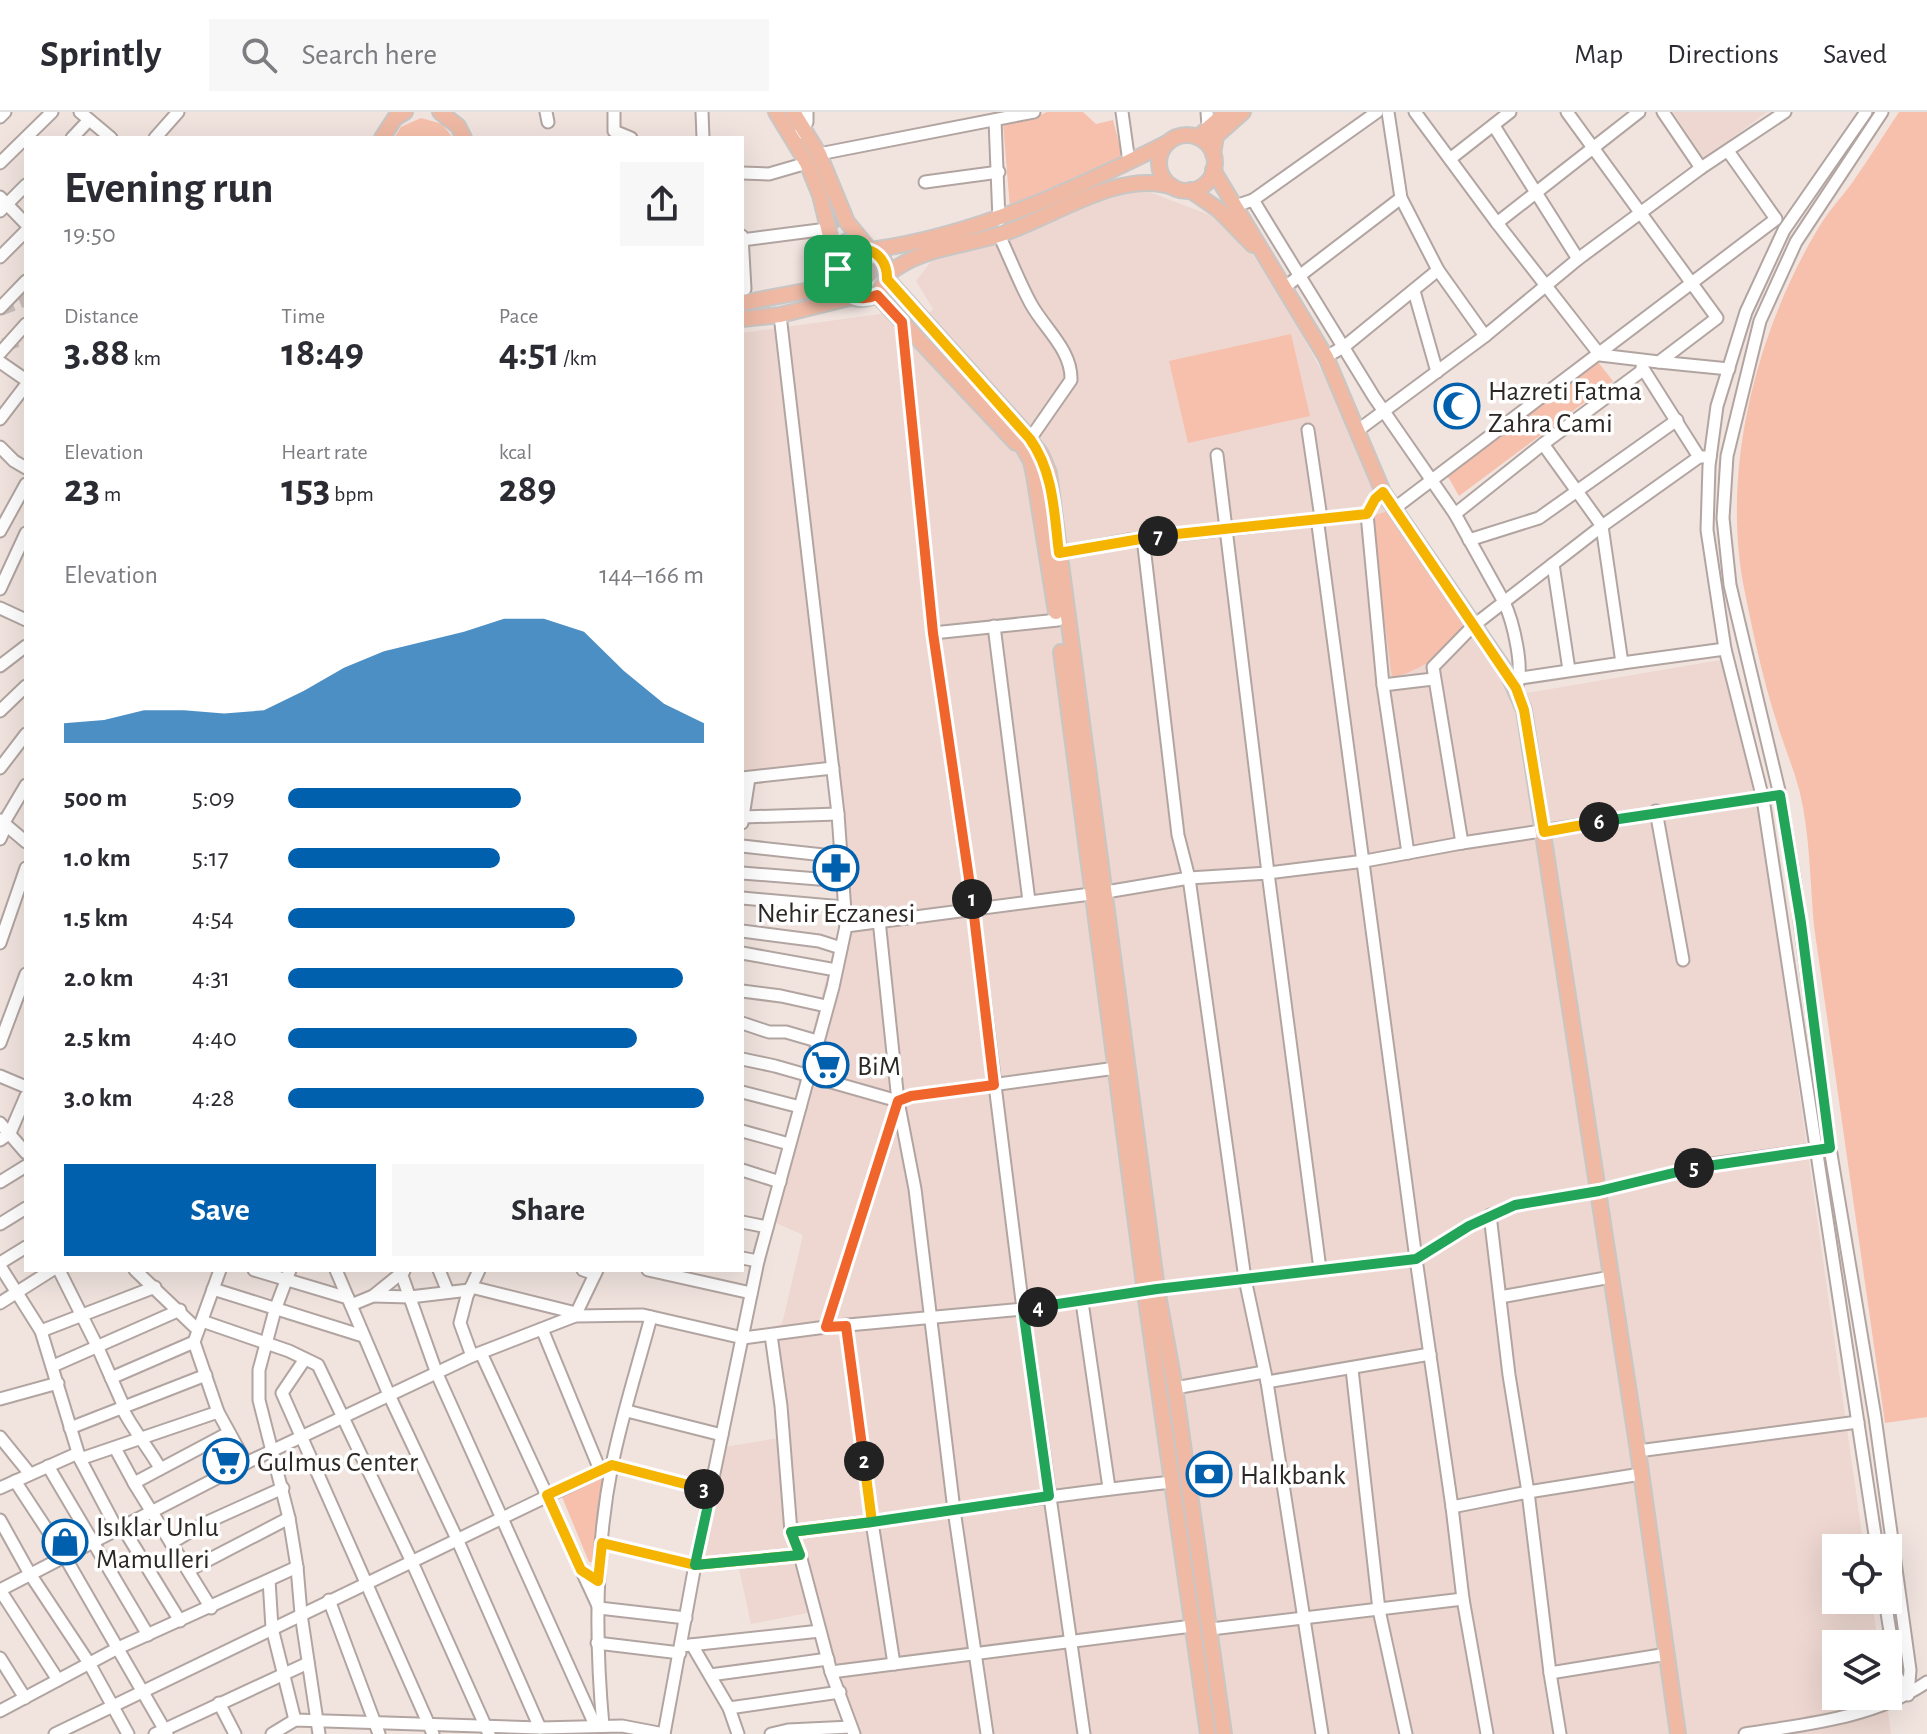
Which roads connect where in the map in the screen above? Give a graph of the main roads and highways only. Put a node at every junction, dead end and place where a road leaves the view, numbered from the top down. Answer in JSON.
{"nodes":[{"id":1,"x":776,"y":112,"type":"edge"},
{"id":2,"x":793,"y":112,"type":"edge"},
{"id":3,"x":1227,"y":112,"type":"edge"},
{"id":4,"x":1243,"y":112,"type":"edge"},
{"id":5,"x":446,"y":113,"type":"edge"},
{"id":6,"x":399,"y":114,"type":"edge"},
{"id":7,"x":1204,"y":125,"type":"edge"},
{"id":8,"x":383,"y":136,"type":"edge"},
{"id":9,"x":463,"y":136,"type":"edge"},
{"id":10,"x":471,"y":136,"type":"edge"},
{"id":11,"x":1167,"y":143,"type":"junction"},
{"id":12,"x":1213,"y":154,"type":"junction"},
{"id":13,"x":1213,"y":170,"type":"junction"},
{"id":14,"x":1173,"y":187,"type":"junction"},
{"id":15,"x":1190,"y":190,"type":"junction"},
{"id":16,"x":870,"y":249,"type":"junction"},
{"id":17,"x":1274,"y":270,"type":"junction"},
{"id":18,"x":838,"y":273,"type":"junction"},
{"id":19,"x":888,"y":276,"type":"junction"},
{"id":20,"x":877,"y":295,"type":"junction"},
{"id":21,"x":744,"y":296,"type":"edge"},
{"id":22,"x":853,"y":297,"type":"junction"},
{"id":23,"x":898,"y":300,"type":"tunnel mouth"},
{"id":24,"x":744,"y":319,"type":"edge"},
{"id":25,"x":1008,"y":421,"type":"junction"},
{"id":26,"x":1041,"y":454,"type":"junction"},
{"id":27,"x":1034,"y":475,"type":"junction"},
{"id":28,"x":1099,"y":893,"type":"junction"},
{"id":29,"x":1151,"y":1290,"type":"junction"},
{"id":30,"x":1208,"y":1734,"type":"edge"},
{"id":31,"x":1224,"y":1734,"type":"edge"},
{"id":32,"x":1678,"y":1734,"type":"edge"}],
"edges":[{"from":1,"to":18,"type":"main road"},
{"from":2,"to":16,"type":"main road"},
{"from":3,"to":7,"type":"main road"},
{"from":4,"to":12,"type":"main road"},
{"from":5,"to":9,"type":"main road"},
{"from":5,"to":10,"type":"main road"},
{"from":6,"to":8,"type":"main road"},
{"from":7,"to":11,"type":"main road"},
{"from":7,"to":12,"type":"main road"},
{"from":11,"to":14,"type":"main road"},
{"from":11,"to":16,"type":"main road"},
{"from":12,"to":13,"type":"main road"},
{"from":13,"to":15,"type":"main road"},
{"from":13,"to":17,"type":"main road"},
{"from":14,"to":15,"type":"main road"},
{"from":14,"to":19,"type":"main road"},
{"from":15,"to":17,"type":"main road"},
{"from":16,"to":18,"type":"main road"},
{"from":16,"to":19,"type":"main road"},
{"from":17,"to":32,"type":"main road"},
{"from":18,"to":21,"type":"main road"},
{"from":18,"to":22,"type":"main road"},
{"from":19,"to":20,"type":"main road"},
{"from":19,"to":26,"type":"main road"},
{"from":20,"to":22,"type":"main road"},
{"from":20,"to":27,"type":"main road"},
{"from":22,"to":24,"type":"main road"},
{"from":23,"to":25,"type":"main road"},
{"from":25,"to":26,"type":"main road"},
{"from":25,"to":27,"type":"main road"},
{"from":26,"to":28,"type":"main road"},
{"from":27,"to":28,"type":"main road"},
{"from":28,"to":29,"type":"main road"},
{"from":28,"to":29,"type":"main road"},
{"from":29,"to":30,"type":"main road"},
{"from":29,"to":31,"type":"main road"}]}
